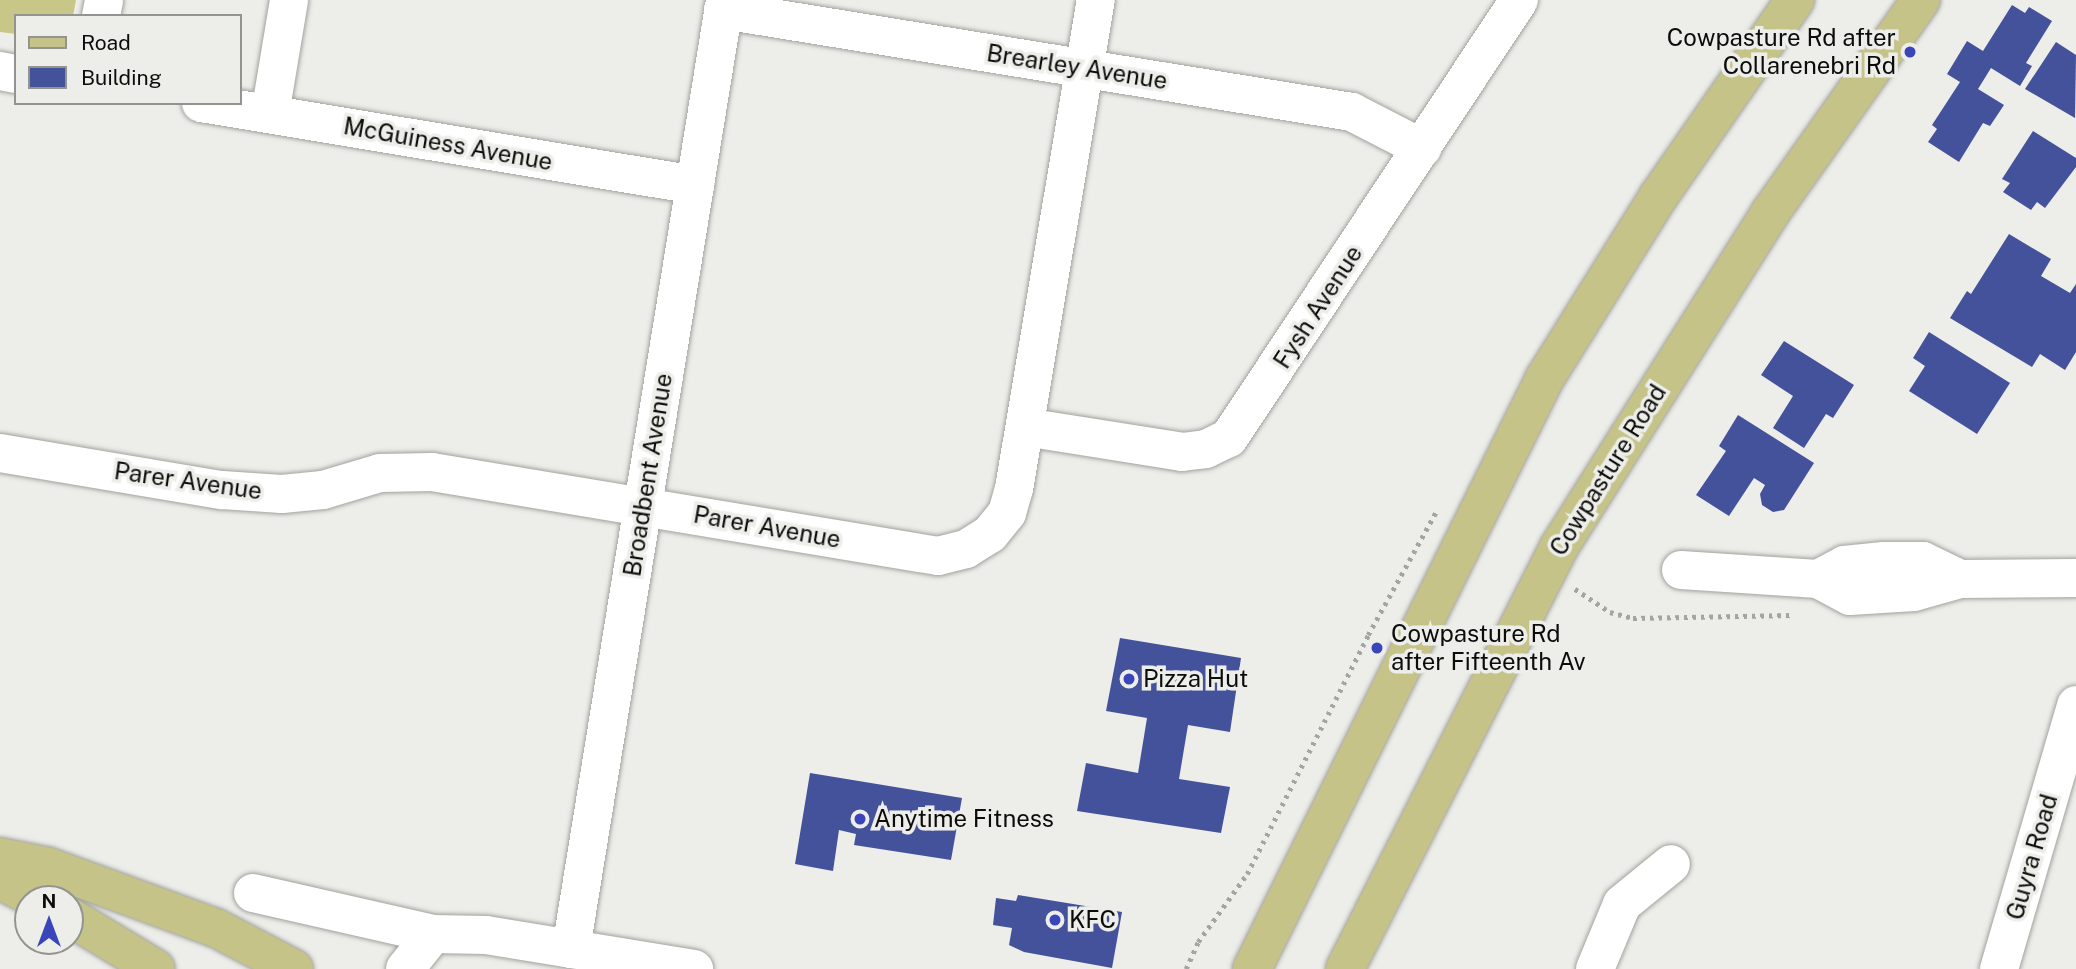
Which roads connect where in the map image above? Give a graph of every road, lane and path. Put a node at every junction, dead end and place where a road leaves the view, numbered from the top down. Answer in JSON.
{"nodes":[{"id":1,"x":289,"y":0,"type":"edge"},
{"id":2,"x":1097,"y":0,"type":"edge"},
{"id":3,"x":1518,"y":0,"type":"edge"},
{"id":4,"x":1795,"y":0,"type":"edge"},
{"id":5,"x":1921,"y":0,"type":"edge"},
{"id":6,"x":724,"y":5,"type":"edge"},
{"id":7,"x":1085,"y":68,"type":"junction"},
{"id":8,"x":214,"y":105,"type":"edge"},
{"id":9,"x":270,"y":114,"type":"junction"},
{"id":10,"x":1422,"y":148,"type":"junction"},
{"id":11,"x":695,"y":186,"type":"junction"},
{"id":12,"x":1025,"y":427,"type":"junction"},
{"id":13,"x":0,"y":453,"type":"edge"},
{"id":14,"x":643,"y":506,"type":"junction"},
{"id":15,"x":1681,"y":570,"type":"dead end"},
{"id":16,"x":2076,"y":578,"type":"edge"},
{"id":17,"x":1569,"y":584,"type":"dead end"},
{"id":18,"x":1633,"y":618,"type":"dead end"},
{"id":19,"x":2076,"y":705,"type":"edge"},
{"id":20,"x":0,"y":857,"type":"edge"},
{"id":21,"x":1671,"y":864,"type":"dead end"},
{"id":22,"x":253,"y":893,"type":"dead end"},
{"id":23,"x":84,"y":925,"type":"edge"},
{"id":24,"x":433,"y":934,"type":"junction"},
{"id":25,"x":571,"y":949,"type":"junction"},
{"id":26,"x":156,"y":969,"type":"edge"},
{"id":27,"x":294,"y":969,"type":"edge"},
{"id":28,"x":405,"y":969,"type":"edge"},
{"id":29,"x":694,"y":969,"type":"edge"},
{"id":30,"x":1252,"y":969,"type":"edge"},
{"id":31,"x":1345,"y":969,"type":"edge"},
{"id":32,"x":1595,"y":969,"type":"edge"},
{"id":33,"x":1999,"y":969,"type":"edge"}],
"edges":[{"from":1,"to":9,"type":"street"},
{"from":2,"to":7,"type":"street","name":"Parer Avenue"},
{"from":3,"to":10,"type":"street","name":"Fysh Avenue"},
{"from":4,"to":30,"type":"main road"},
{"from":5,"to":31,"type":"main road","name":"Cowpasture Road"},
{"from":6,"to":7,"type":"street","name":"Brearley Avenue"},
{"from":6,"to":11,"type":"street","name":"Broadbent Avenue"},
{"from":7,"to":10,"type":"street","name":"Brearley Avenue"},
{"from":7,"to":12,"type":"street","name":"Parer Avenue"},
{"from":8,"to":9,"type":"street","name":"McGuiness Avenue"},
{"from":9,"to":11,"type":"street","name":"McGuiness Avenue"},
{"from":10,"to":12,"type":"street","name":"Fysh Avenue"},
{"from":11,"to":14,"type":"street","name":"Broadbent Avenue"},
{"from":12,"to":14,"type":"street","name":"Parer Avenue"},
{"from":13,"to":14,"type":"street","name":"Parer Avenue"},
{"from":14,"to":25,"type":"street","name":"Broadbent Avenue"},
{"from":15,"to":16,"type":"street"},
{"from":17,"to":18,"type":"path"},
{"from":19,"to":33,"type":"street","name":"Guyra Road"},
{"from":20,"to":27,"type":"main road"},
{"from":21,"to":32,"type":"street"},
{"from":22,"to":24,"type":"street"},
{"from":23,"to":26,"type":"main road"},
{"from":24,"to":25,"type":"street"},
{"from":24,"to":28,"type":"street"},
{"from":25,"to":29,"type":"street"}]}
